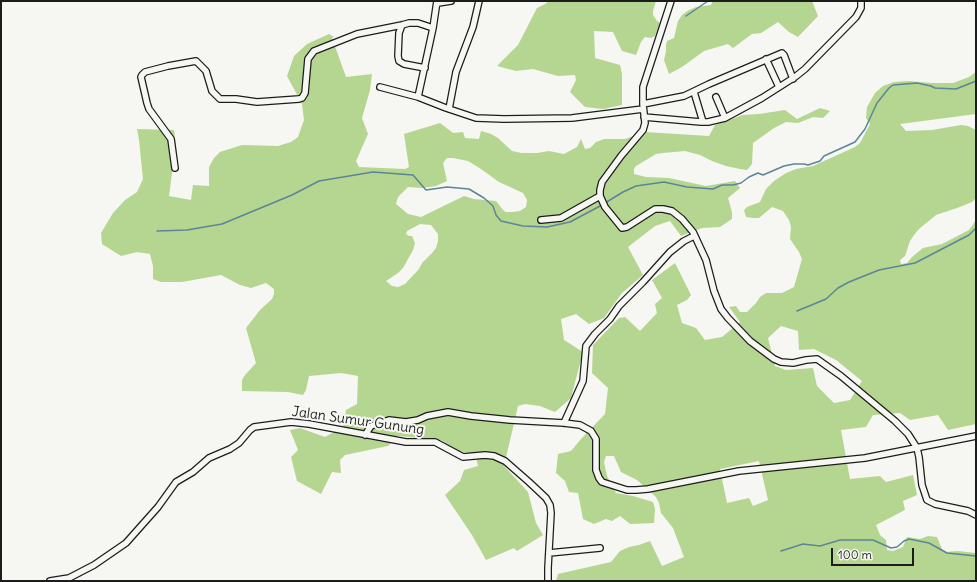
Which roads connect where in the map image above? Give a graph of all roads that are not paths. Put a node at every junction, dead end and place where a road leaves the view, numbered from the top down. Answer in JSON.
{"nodes":[{"id":1,"x":451,"y":1,"type":"edge"},
{"id":2,"x":479,"y":1,"type":"edge"},
{"id":3,"x":671,"y":1,"type":"edge"},
{"id":4,"x":861,"y":1,"type":"edge"},
{"id":5,"x":438,"y":2,"type":"edge"},
{"id":6,"x":402,"y":25,"type":"junction"},
{"id":7,"x":433,"y":28,"type":"junction"},
{"id":8,"x":766,"y":59,"type":"junction"},
{"id":9,"x":425,"y":68,"type":"junction"},
{"id":10,"x":793,"y":79,"type":"junction"},
{"id":11,"x":380,"y":86,"type":"dead end"},
{"id":12,"x":779,"y":87,"type":"junction"},
{"id":13,"x":694,"y":92,"type":"junction"},
{"id":14,"x":418,"y":97,"type":"junction"},
{"id":15,"x":716,"y":97,"type":"dead end"},
{"id":16,"x":643,"y":107,"type":"junction"},
{"id":17,"x":449,"y":109,"type":"junction"},
{"id":18,"x":644,"y":117,"type":"junction"},
{"id":19,"x":725,"y":118,"type":"junction"},
{"id":20,"x":703,"y":122,"type":"junction"},
{"id":21,"x":176,"y":168,"type":"dead end"},
{"id":22,"x":600,"y":196,"type":"junction"},
{"id":23,"x":541,"y":220,"type":"dead end"},
{"id":24,"x":694,"y":236,"type":"junction"},
{"id":25,"x":564,"y":423,"type":"junction"},
{"id":26,"x":365,"y":434,"type":"junction"},
{"id":27,"x":976,"y":436,"type":"edge"},
{"id":28,"x":917,"y":448,"type":"junction"},
{"id":29,"x":976,"y":515,"type":"edge"},
{"id":30,"x":600,"y":548,"type":"dead end"},
{"id":31,"x":548,"y":553,"type":"junction"},
{"id":32,"x":50,"y":581,"type":"edge"},
{"id":33,"x":548,"y":581,"type":"edge"}],
"edges":[{"from":1,"to":5,"type":"street"},
{"from":2,"to":17,"type":"street"},
{"from":3,"to":16,"type":"street"},
{"from":4,"to":10,"type":"street"},
{"from":5,"to":7,"type":"street"},
{"from":6,"to":7,"type":"street"},
{"from":6,"to":9,"type":"street"},
{"from":6,"to":21,"type":"street"},
{"from":7,"to":9,"type":"street"},
{"from":8,"to":10,"type":"street"},
{"from":8,"to":12,"type":"street"},
{"from":8,"to":13,"type":"street"},
{"from":9,"to":14,"type":"street"},
{"from":10,"to":12,"type":"street"},
{"from":11,"to":14,"type":"street"},
{"from":12,"to":19,"type":"street"},
{"from":13,"to":16,"type":"street"},
{"from":13,"to":20,"type":"street"},
{"from":14,"to":17,"type":"street"},
{"from":15,"to":19,"type":"street"},
{"from":16,"to":17,"type":"street"},
{"from":16,"to":18,"type":"street"},
{"from":18,"to":20,"type":"street"},
{"from":18,"to":22,"type":"street"},
{"from":19,"to":20,"type":"street"},
{"from":22,"to":23,"type":"street"},
{"from":22,"to":24,"type":"street"},
{"from":24,"to":25,"type":"street"},
{"from":24,"to":28,"type":"street"},
{"from":25,"to":26,"type":"street"},
{"from":25,"to":28,"type":"street"},
{"from":26,"to":31,"type":"street","name":"Jalan Sumur Gunung"},
{"from":26,"to":32,"type":"street","name":"Jalan Sumur Gunung"},
{"from":27,"to":28,"type":"street"},
{"from":28,"to":29,"type":"street"},
{"from":30,"to":31,"type":"street"},
{"from":31,"to":33,"type":"street","name":"Jalan Sumur Gunung"}]}
